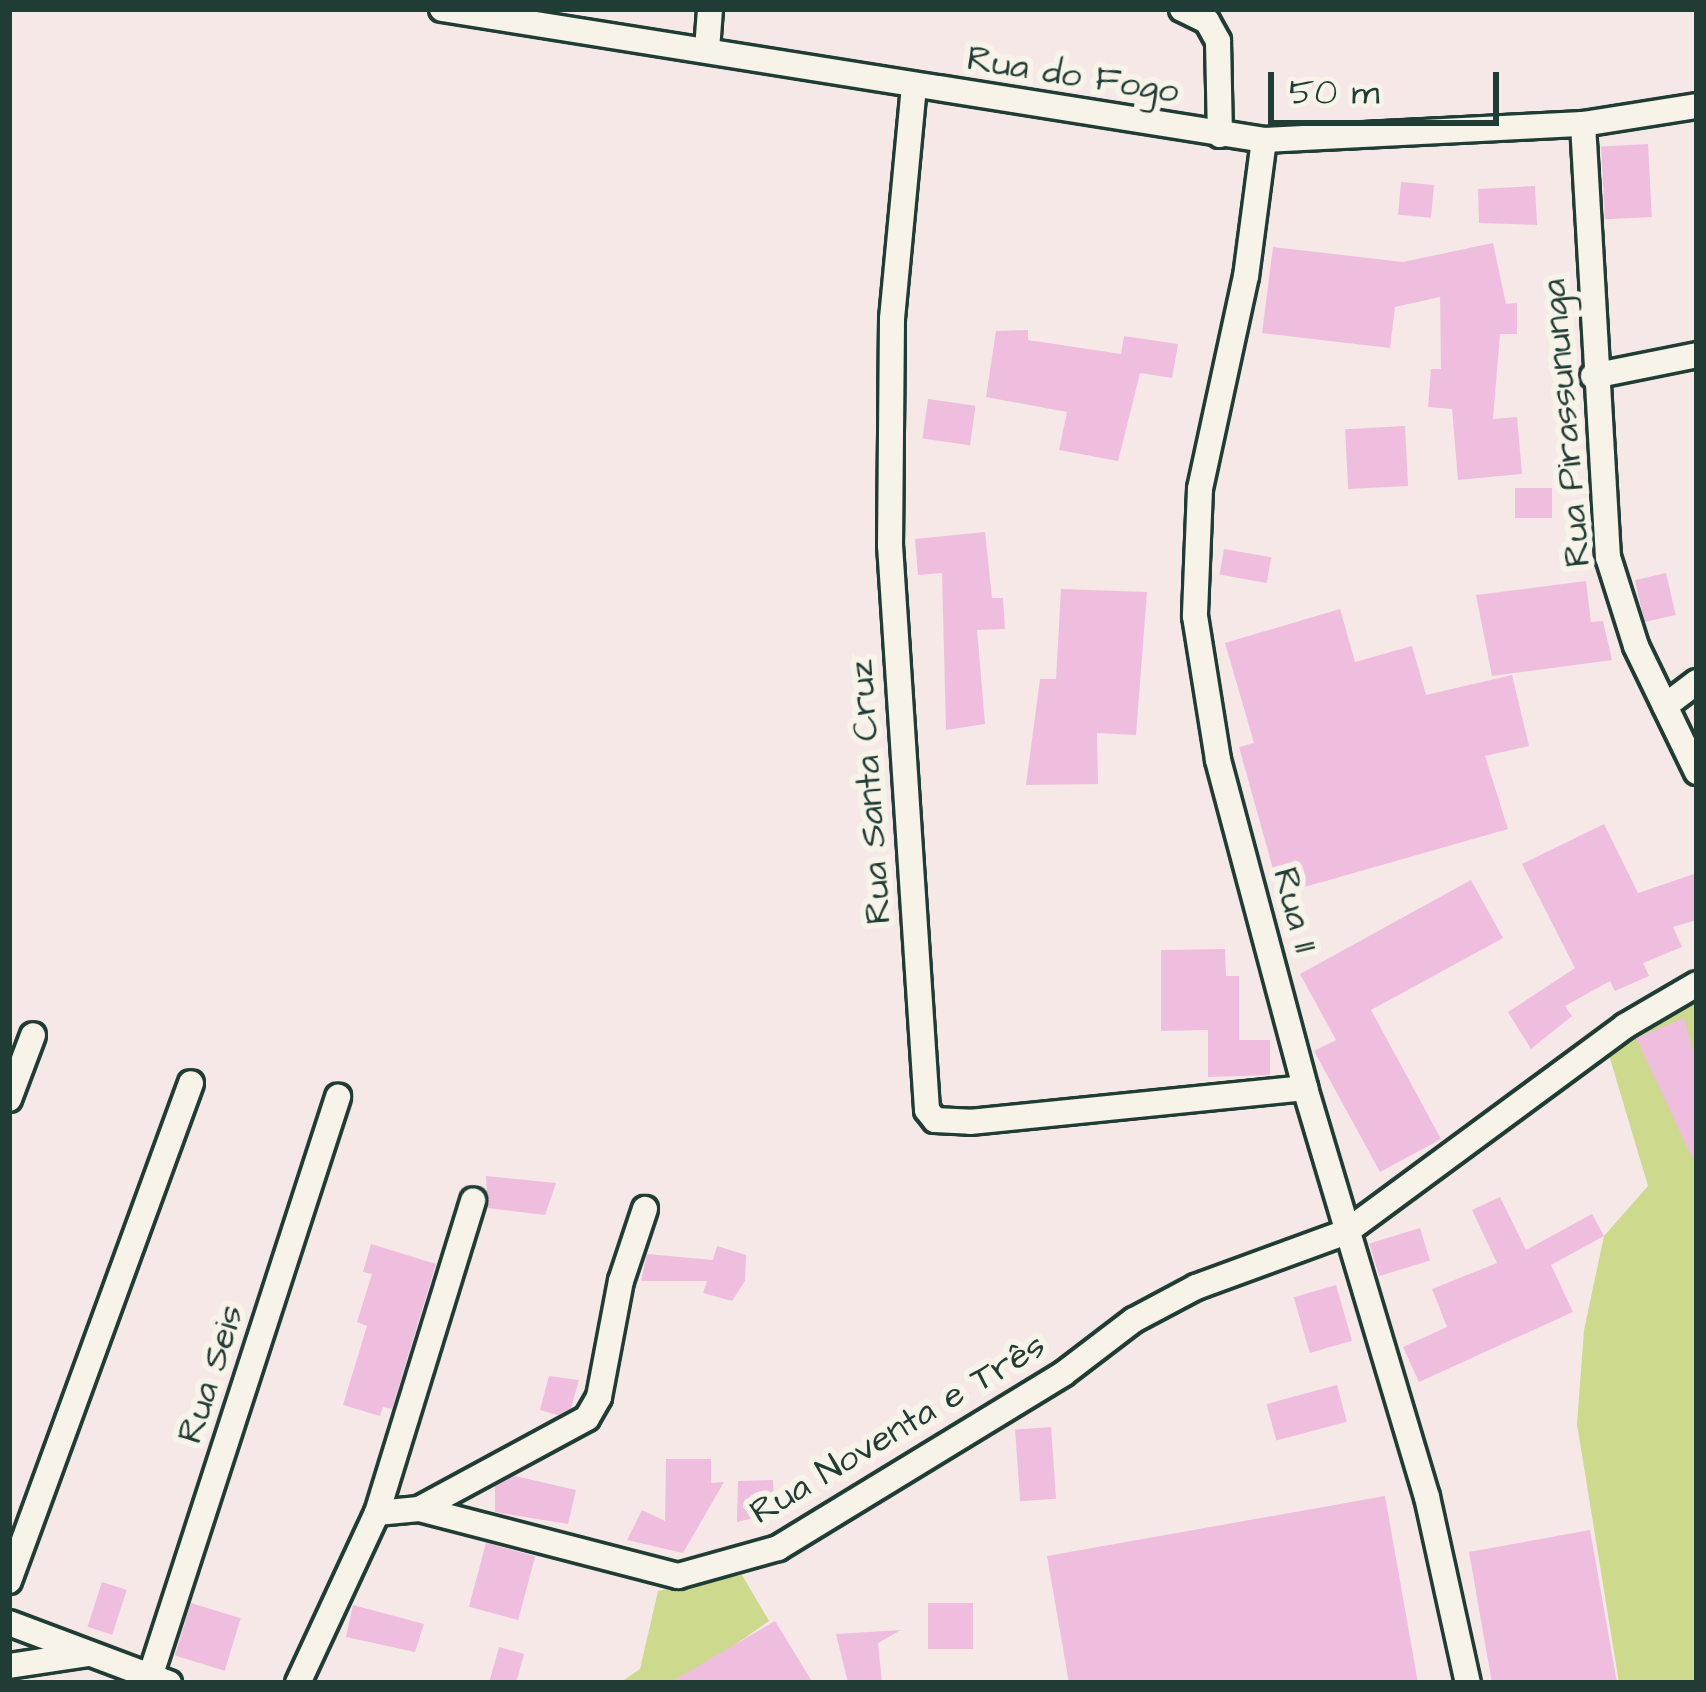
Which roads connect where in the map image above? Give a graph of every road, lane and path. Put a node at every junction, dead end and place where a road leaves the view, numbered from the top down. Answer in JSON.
{"nodes":[{"id":1,"x":442,"y":9,"type":"edge"},
{"id":2,"x":710,"y":9,"type":"edge"},
{"id":3,"x":1182,"y":9,"type":"edge"},
{"id":4,"x":707,"y":50,"type":"junction"},
{"id":5,"x":914,"y":86,"type":"junction"},
{"id":6,"x":1697,"y":106,"type":"edge"},
{"id":7,"x":1583,"y":124,"type":"junction"},
{"id":8,"x":1220,"y":135,"type":"junction"},
{"id":9,"x":1264,"y":140,"type":"junction"},
{"id":10,"x":1697,"y":355,"type":"edge"},
{"id":11,"x":1593,"y":376,"type":"junction"},
{"id":12,"x":1697,"y":682,"type":"edge"},
{"id":13,"x":1665,"y":706,"type":"junction"},
{"id":14,"x":1697,"y":772,"type":"edge"},
{"id":15,"x":1697,"y":984,"type":"edge"},
{"id":16,"x":33,"y":1035,"type":"dead end"},
{"id":17,"x":191,"y":1083,"type":"dead end"},
{"id":18,"x":1305,"y":1088,"type":"junction"},
{"id":19,"x":338,"y":1097,"type":"dead end"},
{"id":20,"x":9,"y":1099,"type":"edge"},
{"id":21,"x":473,"y":1200,"type":"dead end"},
{"id":22,"x":645,"y":1209,"type":"dead end"},
{"id":23,"x":1346,"y":1232,"type":"junction"},
{"id":24,"x":419,"y":1509,"type":"junction"},
{"id":25,"x":377,"y":1514,"type":"junction"},
{"id":26,"x":9,"y":1582,"type":"edge"},
{"id":27,"x":9,"y":1623,"type":"edge"},
{"id":28,"x":89,"y":1653,"type":"junction"},
{"id":29,"x":9,"y":1666,"type":"edge"},
{"id":30,"x":40,"y":1673,"type":"edge"},
{"id":31,"x":160,"y":1678,"type":"edge"},
{"id":32,"x":298,"y":1683,"type":"edge"},
{"id":33,"x":1468,"y":1683,"type":"edge"}],
"edges":[{"from":1,"to":4,"type":"street","name":"Rua do Fogo"},
{"from":2,"to":4,"type":"street"},
{"from":3,"to":8,"type":"street"},
{"from":4,"to":5,"type":"street","name":"Rua do Fogo"},
{"from":5,"to":8,"type":"street","name":"Rua do Fogo"},
{"from":5,"to":18,"type":"street","name":"Rua Santa Cruz"},
{"from":6,"to":7,"type":"street","name":"Rua do Fogo"},
{"from":7,"to":9,"type":"street","name":"Rua do Fogo"},
{"from":7,"to":11,"type":"street","name":"Rua Pirassununga"},
{"from":8,"to":9,"type":"street","name":"Rua do Fogo"},
{"from":9,"to":18,"type":"street","name":"Rua 11"},
{"from":10,"to":11,"type":"street"},
{"from":11,"to":13,"type":"street","name":"Rua Pirassununga"},
{"from":12,"to":13,"type":"street"},
{"from":13,"to":14,"type":"street","name":"Rua Pirassununga"},
{"from":15,"to":23,"type":"street","name":"Rua Noventa e Três"},
{"from":16,"to":20,"type":"street"},
{"from":17,"to":26,"type":"street"},
{"from":18,"to":23,"type":"street","name":"Rua 11"},
{"from":19,"to":31,"type":"street","name":"Rua Seis"},
{"from":21,"to":25,"type":"street"},
{"from":22,"to":24,"type":"street"},
{"from":23,"to":24,"type":"street","name":"Rua Noventa e Três"},
{"from":23,"to":33,"type":"street","name":"Rua 11"},
{"from":24,"to":25,"type":"street","name":"Rua Noventa e Três"},
{"from":25,"to":32,"type":"street"},
{"from":27,"to":28,"type":"street"},
{"from":28,"to":30,"type":"street"},
{"from":28,"to":31,"type":"street"},
{"from":29,"to":30,"type":"street"}]}
